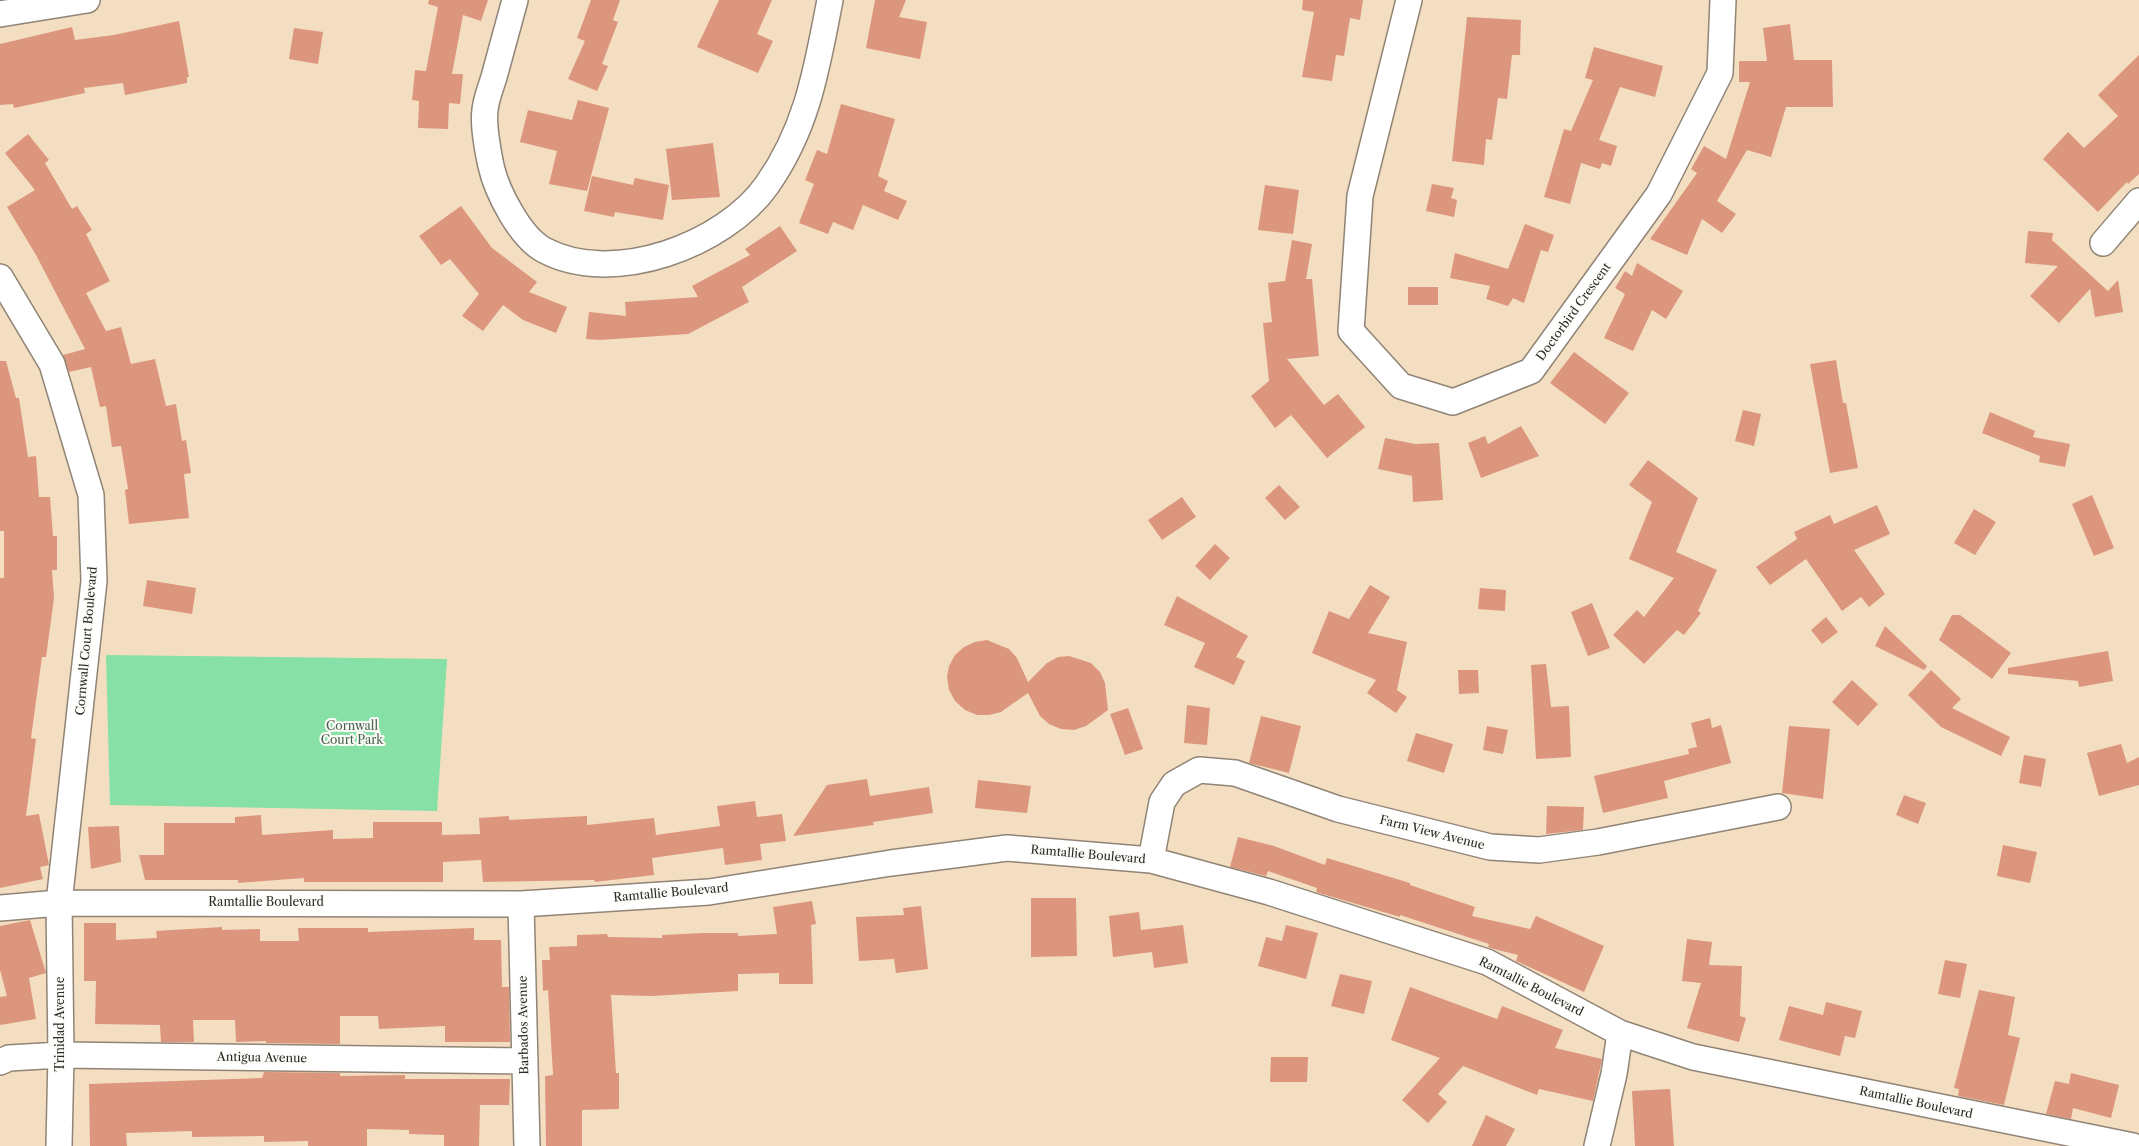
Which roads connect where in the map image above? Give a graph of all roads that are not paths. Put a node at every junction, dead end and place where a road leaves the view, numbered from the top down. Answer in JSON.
{"nodes":[{"id":1,"x":87,"y":0,"type":"edge"},
{"id":2,"x":515,"y":0,"type":"edge"},
{"id":3,"x":830,"y":0,"type":"edge"},
{"id":4,"x":1409,"y":0,"type":"edge"},
{"id":5,"x":1723,"y":0,"type":"edge"},
{"id":6,"x":54,"y":2,"type":"edge"},
{"id":7,"x":0,"y":14,"type":"edge"},
{"id":8,"x":2139,"y":201,"type":"edge"},
{"id":9,"x":2103,"y":243,"type":"dead end"},
{"id":10,"x":0,"y":278,"type":"edge"},
{"id":11,"x":1778,"y":807,"type":"dead end"},
{"id":12,"x":1151,"y":860,"type":"junction"},
{"id":13,"x":60,"y":903,"type":"junction"},
{"id":14,"x":521,"y":904,"type":"junction"},
{"id":15,"x":0,"y":908,"type":"edge"},
{"id":16,"x":1620,"y":1033,"type":"junction"},
{"id":17,"x":62,"y":1055,"type":"junction"},
{"id":18,"x":525,"y":1061,"type":"junction"},
{"id":19,"x":0,"y":1062,"type":"edge"},
{"id":20,"x":59,"y":1146,"type":"edge"},
{"id":21,"x":527,"y":1146,"type":"edge"},
{"id":22,"x":1597,"y":1146,"type":"edge"},
{"id":23,"x":2133,"y":1146,"type":"edge"}],
"edges":[{"from":1,"to":6,"type":"street"},
{"from":2,"to":3,"type":"street"},
{"from":4,"to":5,"type":"street","name":"Doctorbird Crescent"},
{"from":6,"to":7,"type":"street"},
{"from":8,"to":9,"type":"street"},
{"from":10,"to":13,"type":"street","name":"Cornwall Court Boulevard"},
{"from":11,"to":12,"type":"street","name":"Farm View Avenue"},
{"from":12,"to":14,"type":"street","name":"Ramtallie Boulevard"},
{"from":12,"to":16,"type":"street","name":"Ramtallie Boulevard"},
{"from":13,"to":14,"type":"street","name":"Ramtallie Boulevard"},
{"from":13,"to":15,"type":"street","name":"Ramtallie Boulevard"},
{"from":13,"to":17,"type":"street","name":"Trinidad Avenue"},
{"from":14,"to":18,"type":"street","name":"Barbados Avenue"},
{"from":16,"to":22,"type":"street"},
{"from":16,"to":23,"type":"street","name":"Ramtallie Boulevard"},
{"from":17,"to":18,"type":"street","name":"Antigua Avenue"},
{"from":17,"to":19,"type":"street","name":"Antigua Avenue"},
{"from":17,"to":20,"type":"street","name":"Trinidad Avenue"},
{"from":18,"to":21,"type":"street","name":"Barbados Avenue"}]}
